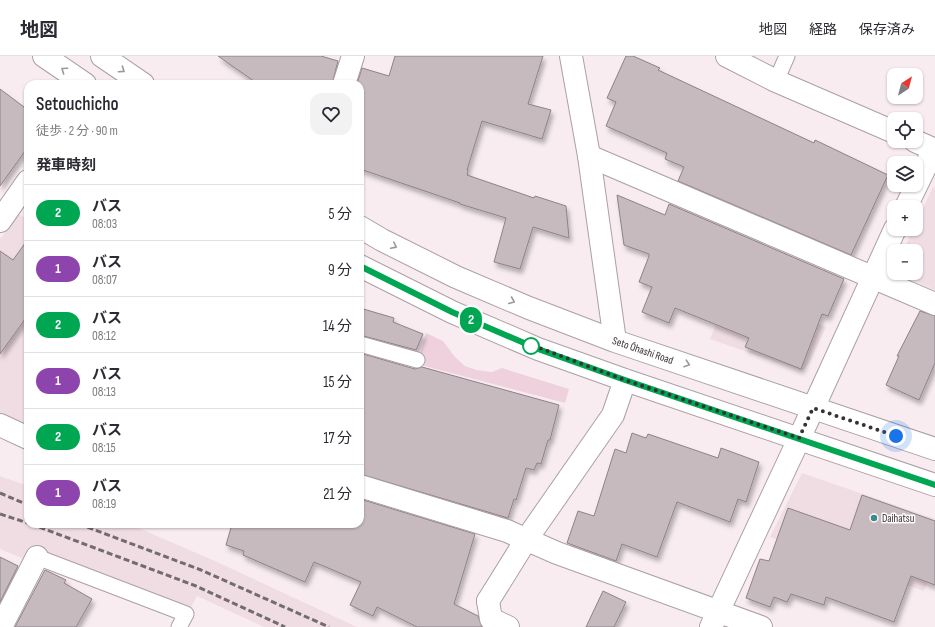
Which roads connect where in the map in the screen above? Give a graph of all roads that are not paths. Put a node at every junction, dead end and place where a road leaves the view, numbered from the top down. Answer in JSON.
{"nodes":[{"id":1,"x":44,"y":56,"type":"edge"},
{"id":2,"x":102,"y":56,"type":"edge"},
{"id":3,"x":353,"y":56,"type":"edge"},
{"id":4,"x":571,"y":56,"type":"edge"},
{"id":5,"x":727,"y":56,"type":"edge"},
{"id":6,"x":787,"y":56,"type":"edge"},
{"id":7,"x":78,"y":80,"type":"edge"},
{"id":8,"x":137,"y":80,"type":"edge"},
{"id":9,"x":345,"y":80,"type":"edge"},
{"id":10,"x":776,"y":81,"type":"junction"},
{"id":11,"x":887,"y":129,"type":"edge"},
{"id":12,"x":928,"y":146,"type":"edge"},
{"id":13,"x":589,"y":156,"type":"junction"},
{"id":14,"x":24,"y":195,"type":"edge"},
{"id":15,"x":909,"y":200,"type":"edge"},
{"id":16,"x":0,"y":221,"type":"edge"},
{"id":17,"x":364,"y":229,"type":"edge"},
{"id":18,"x":893,"y":236,"type":"edge"},
{"id":19,"x":364,"y":268,"type":"edge"},
{"id":20,"x":873,"y":276,"type":"junction"},
{"id":21,"x":935,"y":304,"type":"edge"},
{"id":22,"x":615,"y":341,"type":"junction"},
{"id":23,"x":364,"y":345,"type":"edge"},
{"id":24,"x":417,"y":360,"type":"dead end"},
{"id":25,"x":625,"y":380,"type":"junction"},
{"id":26,"x":813,"y":408,"type":"junction"},
{"id":27,"x":0,"y":425,"type":"edge"},
{"id":28,"x":24,"y":436,"type":"edge"},
{"id":29,"x":799,"y":438,"type":"junction"},
{"id":30,"x":935,"y":449,"type":"edge"},
{"id":31,"x":935,"y":486,"type":"edge"},
{"id":32,"x":364,"y":487,"type":"edge"},
{"id":33,"x":526,"y":540,"type":"junction"},
{"id":34,"x":37,"y":557,"type":"joint"},
{"id":35,"x":715,"y":619,"type":"edge"},
{"id":36,"x":1,"y":627,"type":"edge"},
{"id":37,"x":179,"y":627,"type":"edge"},
{"id":38,"x":508,"y":627,"type":"edge"},
{"id":39,"x":761,"y":627,"type":"edge"}],
"edges":[{"from":7,"to":1,"type":"street","one_way":true},
{"from":2,"to":8,"type":"street","one_way":true},
{"from":3,"to":9,"type":"street"},
{"from":4,"to":13,"type":"street"},
{"from":5,"to":10,"type":"street"},
{"from":6,"to":10,"type":"lane"},
{"from":10,"to":11,"type":"street"},
{"from":12,"to":15,"type":"street"},
{"from":13,"to":20,"type":"street"},
{"from":13,"to":22,"type":"street"},
{"from":14,"to":16,"type":"street"},
{"from":17,"to":22,"type":"street","name":"Seto Ōhashi Road","one_way":true},
{"from":18,"to":20,"type":"street"},
{"from":19,"to":25,"type":"street"},
{"from":20,"to":21,"type":"street"},
{"from":20,"to":26,"type":"street"},
{"from":22,"to":26,"type":"street","name":"Seto Ōhashi Road","one_way":true},
{"from":23,"to":24,"type":"lane"},
{"from":25,"to":29,"type":"street"},
{"from":25,"to":33,"type":"street"},
{"from":26,"to":29,"type":"street"},
{"from":26,"to":30,"type":"street","name":"Seto Ōhashi Road"},
{"from":27,"to":28,"type":"street"},
{"from":29,"to":31,"type":"street"},
{"from":29,"to":35,"type":"street"},
{"from":32,"to":33,"type":"street"},
{"from":33,"to":35,"type":"street"},
{"from":33,"to":38,"type":"street"},
{"from":34,"to":36,"type":"street"},
{"from":34,"to":37,"type":"lane"},
{"from":35,"to":39,"type":"street"}]}
